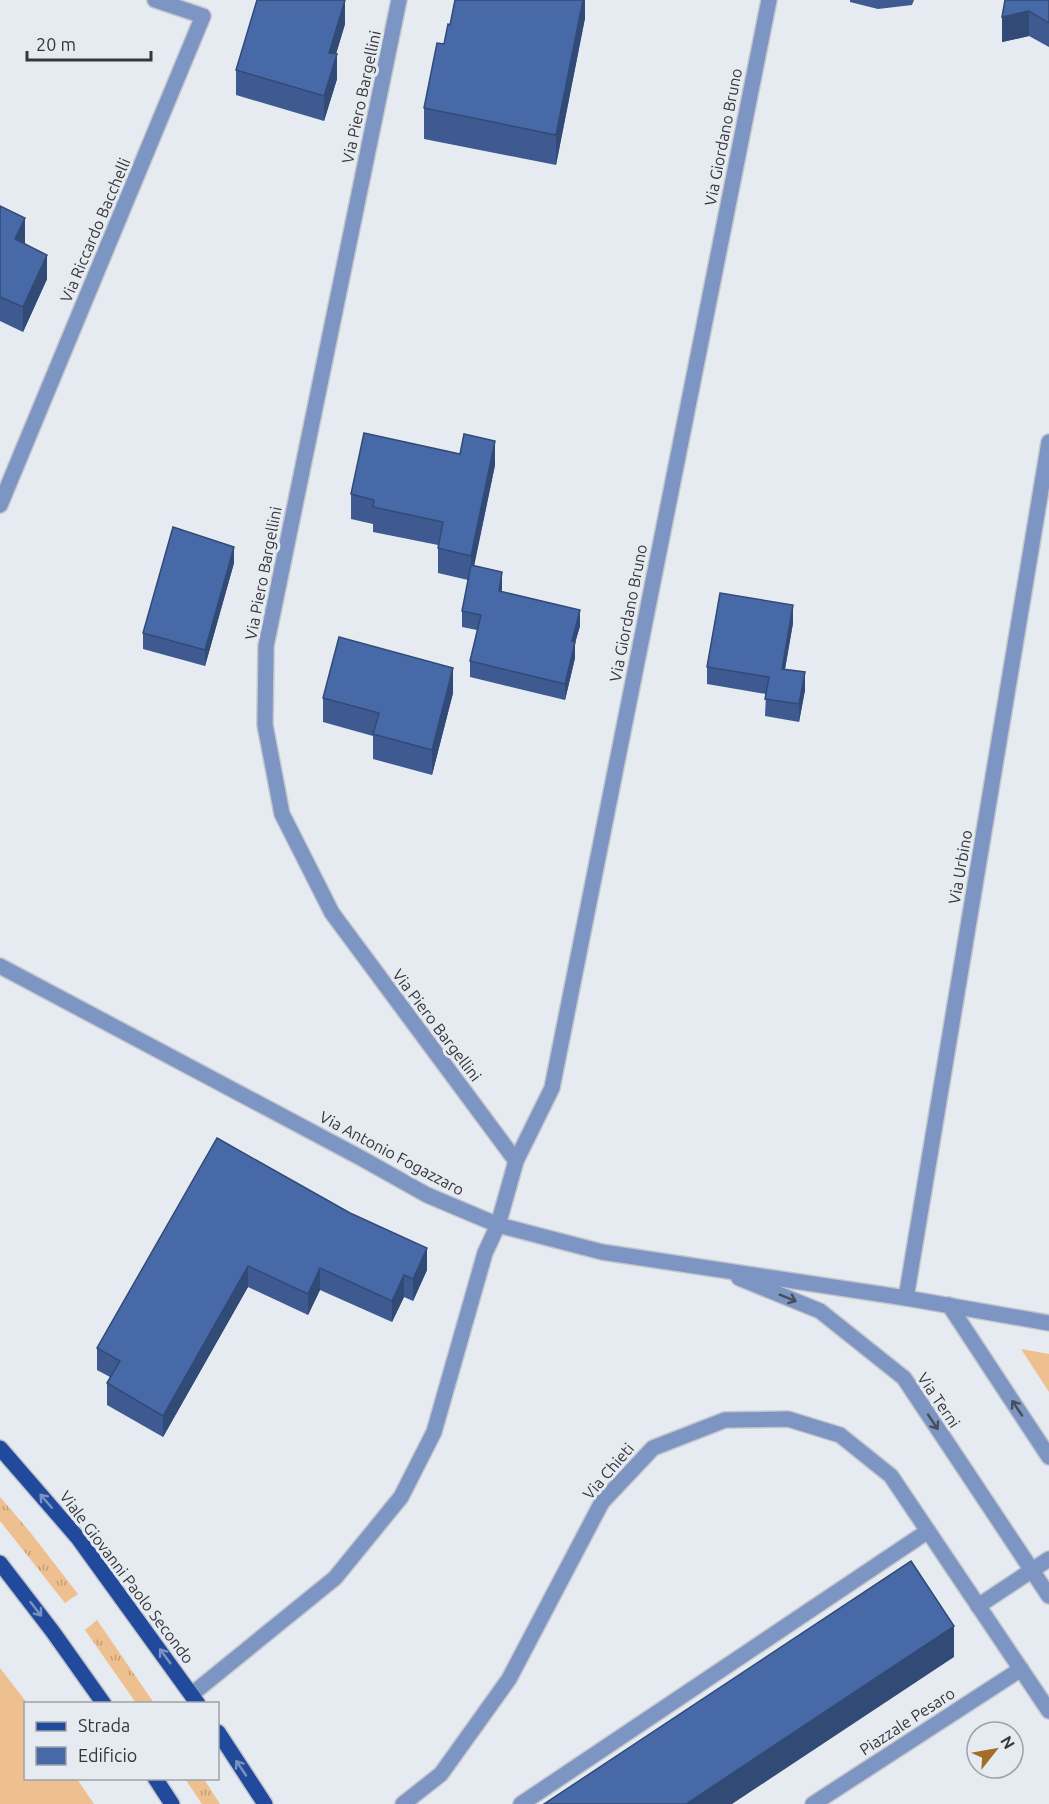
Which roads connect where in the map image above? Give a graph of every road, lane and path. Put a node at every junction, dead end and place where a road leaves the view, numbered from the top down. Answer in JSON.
{"nodes":[{"id":1,"x":155,"y":0,"type":"edge"},
{"id":2,"x":399,"y":0,"type":"edge"},
{"id":3,"x":769,"y":0,"type":"edge"},
{"id":4,"x":1049,"y":442,"type":"edge"},
{"id":5,"x":0,"y":505,"type":"edge"},
{"id":6,"x":0,"y":966,"type":"edge"},
{"id":7,"x":516,"y":1161,"type":"junction"},
{"id":8,"x":498,"y":1225,"type":"junction"},
{"id":9,"x":714,"y":1268,"type":"junction"},
{"id":10,"x":906,"y":1298,"type":"junction"},
{"id":11,"x":948,"y":1305,"type":"junction"},
{"id":12,"x":1049,"y":1323,"type":"edge"},
{"id":13,"x":0,"y":1448,"type":"edge"},
{"id":14,"x":1049,"y":1456,"type":"edge"},
{"id":15,"x":928,"y":1531,"type":"junction"},
{"id":16,"x":1049,"y":1559,"type":"edge"},
{"id":17,"x":0,"y":1563,"type":"edge"},
{"id":18,"x":1032,"y":1571,"type":"junction"},
{"id":19,"x":1049,"y":1596,"type":"edge"},
{"id":20,"x":978,"y":1606,"type":"junction"},
{"id":21,"x":1021,"y":1669,"type":"junction"},
{"id":22,"x":195,"y":1699,"type":"edge"},
{"id":23,"x":103,"y":1702,"type":"edge"},
{"id":24,"x":1049,"y":1711,"type":"edge"},
{"id":25,"x":219,"y":1734,"type":"edge"},
{"id":26,"x":156,"y":1780,"type":"edge"},
{"id":27,"x":172,"y":1804,"type":"edge"},
{"id":28,"x":265,"y":1804,"type":"edge"},
{"id":29,"x":403,"y":1804,"type":"edge"},
{"id":30,"x":521,"y":1804,"type":"edge"},
{"id":31,"x":813,"y":1804,"type":"edge"}],
"edges":[{"from":1,"to":5,"type":"street","name":"Via Riccardo Bacchelli"},
{"from":2,"to":7,"type":"street","name":"Via Piero Bargellini"},
{"from":3,"to":7,"type":"street","name":"Via Giordano Bruno"},
{"from":4,"to":10,"type":"street","name":"Via Urbino"},
{"from":6,"to":8,"type":"street","name":"Via Antonio Fogazzaro"},
{"from":7,"to":8,"type":"street","name":"Via Giordano Bruno"},
{"from":8,"to":9,"type":"street","name":"Via Antonio Fogazzaro"},
{"from":8,"to":22,"type":"street","name":"Via Giordano Bruno"},
{"from":9,"to":10,"type":"street","name":"Via Antonio Fogazzaro"},
{"from":9,"to":18,"type":"street","name":"Via Terni","one_way":true},
{"from":10,"to":11,"type":"street","name":"Via Antonio Fogazzaro"},
{"from":11,"to":12,"type":"street","name":"Via Antonio Fogazzaro"},
{"from":14,"to":11,"type":"street","one_way":true},
{"from":22,"to":13,"type":"main road","name":"Viale Giovanni Paolo Secondo","one_way":true},
{"from":15,"to":20,"type":"street","name":"Via Chieti"},
{"from":15,"to":29,"type":"street","name":"Via Chieti"},
{"from":15,"to":30,"type":"street"},
{"from":16,"to":18,"type":"street"},
{"from":17,"to":23,"type":"main road","one_way":true},
{"from":18,"to":19,"type":"street","name":"Via Terni"},
{"from":18,"to":20,"type":"street"},
{"from":20,"to":21,"type":"street","name":"Via Chieti"},
{"from":21,"to":24,"type":"street","name":"Via Chieti"},
{"from":21,"to":31,"type":"street","name":"Piazzale Pesaro"},
{"from":28,"to":25,"type":"main road","one_way":true},
{"from":26,"to":27,"type":"main road"}]}
